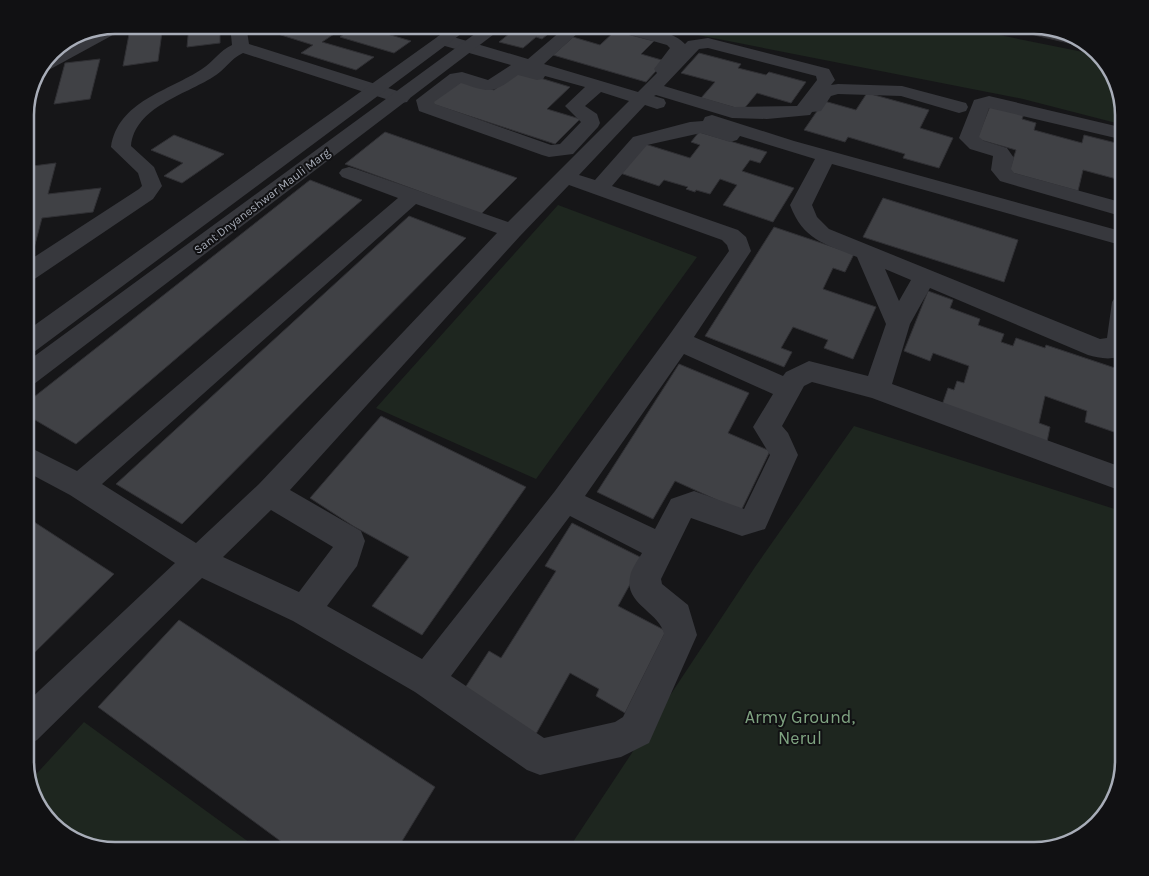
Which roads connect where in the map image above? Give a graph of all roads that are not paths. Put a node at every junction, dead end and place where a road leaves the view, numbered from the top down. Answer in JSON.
{"nodes":[{"id":1,"x":239,"y":34,"type":"edge"},
{"id":2,"x":452,"y":34,"type":"edge"},
{"id":3,"x":486,"y":34,"type":"edge"},
{"id":4,"x":567,"y":34,"type":"edge"},
{"id":5,"x":646,"y":34,"type":"edge"},
{"id":6,"x":93,"y":37,"type":"edge"},
{"id":7,"x":444,"y":40,"type":"junction"},
{"id":8,"x":242,"y":47,"type":"junction"},
{"id":9,"x":468,"y":47,"type":"junction"},
{"id":10,"x":58,"y":57,"type":"edge"},
{"id":11,"x":538,"y":60,"type":"junction"},
{"id":12,"x":594,"y":88,"type":"junction"},
{"id":13,"x":375,"y":89,"type":"junction"},
{"id":14,"x":644,"y":92,"type":"junction"},
{"id":15,"x":401,"y":98,"type":"junction"},
{"id":16,"x":959,"y":107,"type":"dead end"},
{"id":17,"x":1115,"y":132,"type":"edge"},
{"id":18,"x":787,"y":145,"type":"junction"},
{"id":19,"x":823,"y":162,"type":"junction"},
{"id":20,"x":349,"y":173,"type":"dead end"},
{"id":21,"x":566,"y":177,"type":"junction"},
{"id":22,"x":599,"y":188,"type":"junction"},
{"id":23,"x":411,"y":197,"type":"junction"},
{"id":24,"x":1115,"y":207,"type":"edge"},
{"id":25,"x":512,"y":231,"type":"junction"},
{"id":26,"x":1115,"y":231,"type":"edge"},
{"id":27,"x":866,"y":253,"type":"junction"},
{"id":28,"x":34,"y":268,"type":"edge"},
{"id":29,"x":924,"y":277,"type":"junction"},
{"id":30,"x":898,"y":324,"type":"junction"},
{"id":31,"x":34,"y":338,"type":"edge"},
{"id":32,"x":679,"y":341,"type":"junction"},
{"id":33,"x":1115,"y":345,"type":"edge"},
{"id":34,"x":34,"y":370,"type":"edge"},
{"id":35,"x":877,"y":389,"type":"junction"},
{"id":36,"x":788,"y":390,"type":"junction"},
{"id":37,"x":34,"y":462,"type":"edge"},
{"id":38,"x":1115,"y":477,"type":"edge"},
{"id":39,"x":80,"y":486,"type":"junction"},
{"id":40,"x":269,"y":493,"type":"junction"},
{"id":41,"x":565,"y":500,"type":"junction"},
{"id":42,"x":661,"y":547,"type":"junction"},
{"id":43,"x":200,"y":562,"type":"junction"},
{"id":44,"x":304,"y":610,"type":"junction"},
{"id":45,"x":427,"y":680,"type":"junction"},
{"id":46,"x":34,"y":719,"type":"edge"}],
"edges":[{"from":1,"to":8,"type":"street"},
{"from":2,"to":7,"type":"street","name":"Sant Dnyaneshwar Mauli Marg"},
{"from":3,"to":9,"type":"street","name":"Sant Dnyaneshwar Mauli Marg"},
{"from":4,"to":11,"type":"street"},
{"from":5,"to":14,"type":"street"},
{"from":6,"to":10,"type":"street"},
{"from":7,"to":9,"type":"street"},
{"from":7,"to":13,"type":"street","name":"Sant Dnyaneshwar Mauli Marg"},
{"from":8,"to":13,"type":"street"},
{"from":8,"to":28,"type":"street"},
{"from":9,"to":11,"type":"street"},
{"from":9,"to":15,"type":"street","name":"Sant Dnyaneshwar Mauli Marg"},
{"from":11,"to":12,"type":"street"},
{"from":11,"to":14,"type":"street"},
{"from":12,"to":12,"type":"street"},
{"from":12,"to":14,"type":"street"},
{"from":13,"to":15,"type":"street"},
{"from":13,"to":31,"type":"street","name":"Sant Dnyaneshwar Mauli Marg"},
{"from":14,"to":14,"type":"street"},
{"from":14,"to":18,"type":"street"},
{"from":14,"to":21,"type":"street"},
{"from":15,"to":34,"type":"street","name":"Sant Dnyaneshwar Mauli Marg"},
{"from":16,"to":18,"type":"street"},
{"from":17,"to":24,"type":"street"},
{"from":18,"to":19,"type":"street"},
{"from":19,"to":22,"type":"street"},
{"from":19,"to":26,"type":"street"},
{"from":19,"to":27,"type":"street"},
{"from":20,"to":23,"type":"street"},
{"from":21,"to":22,"type":"street"},
{"from":21,"to":25,"type":"street"},
{"from":22,"to":32,"type":"street"},
{"from":23,"to":25,"type":"street"},
{"from":23,"to":39,"type":"street"},
{"from":25,"to":40,"type":"street"},
{"from":27,"to":29,"type":"street"},
{"from":27,"to":30,"type":"street"},
{"from":29,"to":30,"type":"street"},
{"from":29,"to":33,"type":"street"},
{"from":30,"to":35,"type":"street"},
{"from":32,"to":36,"type":"street"},
{"from":32,"to":41,"type":"street"},
{"from":35,"to":36,"type":"street"},
{"from":35,"to":38,"type":"street"},
{"from":36,"to":42,"type":"street"},
{"from":37,"to":39,"type":"street"},
{"from":39,"to":43,"type":"street"},
{"from":40,"to":43,"type":"street"},
{"from":40,"to":44,"type":"street"},
{"from":41,"to":42,"type":"street"},
{"from":41,"to":45,"type":"street"},
{"from":42,"to":45,"type":"street"},
{"from":43,"to":44,"type":"street"},
{"from":43,"to":46,"type":"street"},
{"from":44,"to":45,"type":"street"}]}
